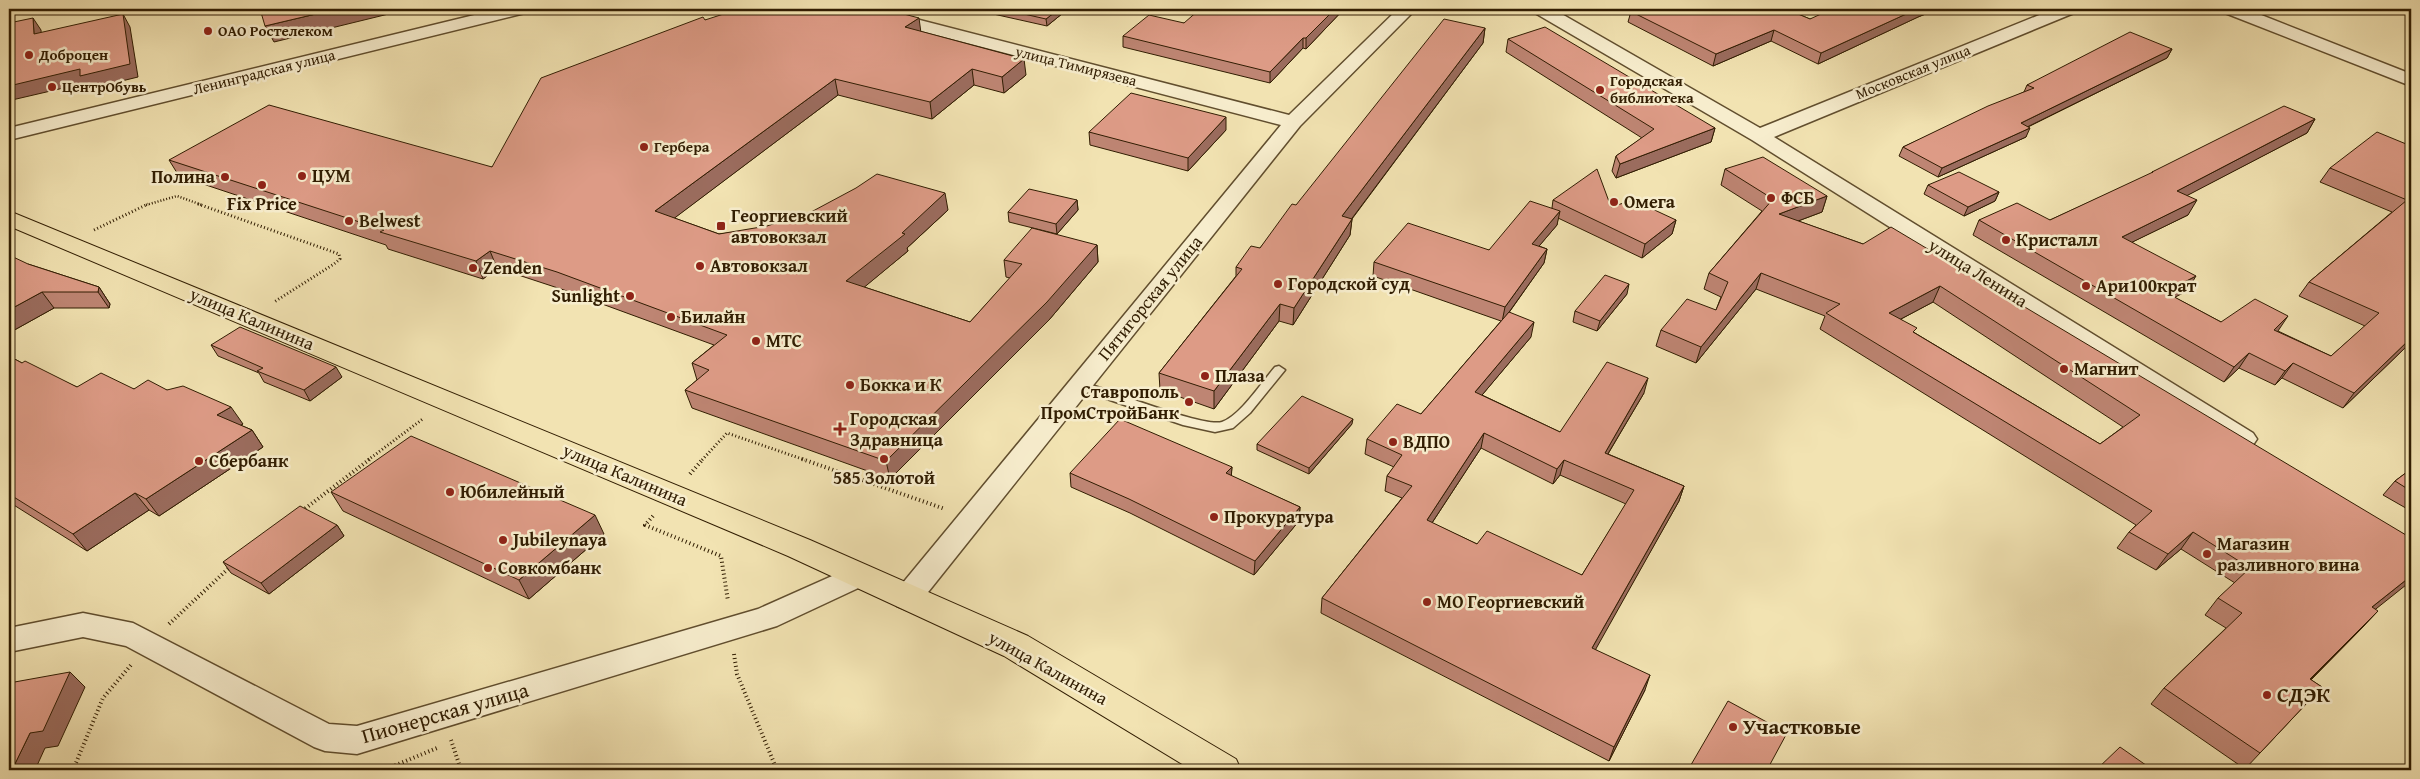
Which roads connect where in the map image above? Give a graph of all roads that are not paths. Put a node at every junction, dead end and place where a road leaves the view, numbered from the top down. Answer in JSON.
{"nodes":[{"id":1,"x":519,"y":9,"type":"edge"},
{"id":2,"x":858,"y":9,"type":"edge"},
{"id":3,"x":1407,"y":9,"type":"edge"},
{"id":4,"x":1541,"y":9,"type":"edge"},
{"id":5,"x":2068,"y":9,"type":"edge"},
{"id":6,"x":2231,"y":9,"type":"edge"},
{"id":7,"x":2411,"y":80,"type":"edge"},
{"id":8,"x":1293,"y":122,"type":"junction"},
{"id":9,"x":9,"y":134,"type":"edge"},
{"id":10,"x":1759,"y":136,"type":"junction"},
{"id":11,"x":9,"y":218,"type":"edge"},
{"id":12,"x":1279,"y":370,"type":"dead end"},
{"id":13,"x":1079,"y":385,"type":"junction"},
{"id":14,"x":2259,"y":448,"type":"edge"},
{"id":15,"x":859,"y":575,"type":"junction"},
{"id":16,"x":907,"y":598,"type":"junction"},
{"id":17,"x":9,"y":640,"type":"edge"},
{"id":18,"x":1223,"y":770,"type":"edge"}],
"edges":[{"from":1,"to":9,"type":"street","name":"Ленинградская улица"},
{"from":2,"to":8,"type":"street","name":"улица Тимирязева"},
{"from":3,"to":8,"type":"street","name":"Пятигорская улица"},
{"from":4,"to":10,"type":"street","name":"улица Ленина"},
{"from":5,"to":10,"type":"street","name":"Московская улица"},
{"from":6,"to":7,"type":"street"},
{"from":8,"to":13,"type":"street","name":"Пятигорская улица"},
{"from":10,"to":14,"type":"street","name":"улица Ленина"},
{"from":11,"to":15,"type":"main road","name":"улица Калинина"},
{"from":12,"to":13,"type":"lane"},
{"from":13,"to":16,"type":"street","name":"Пятигорская улица"},
{"from":15,"to":16,"type":"main road","name":"улица Калинина"},
{"from":15,"to":17,"type":"street","name":"Пионерская улица"},
{"from":16,"to":18,"type":"main road","name":"улица Калинина"}]}
